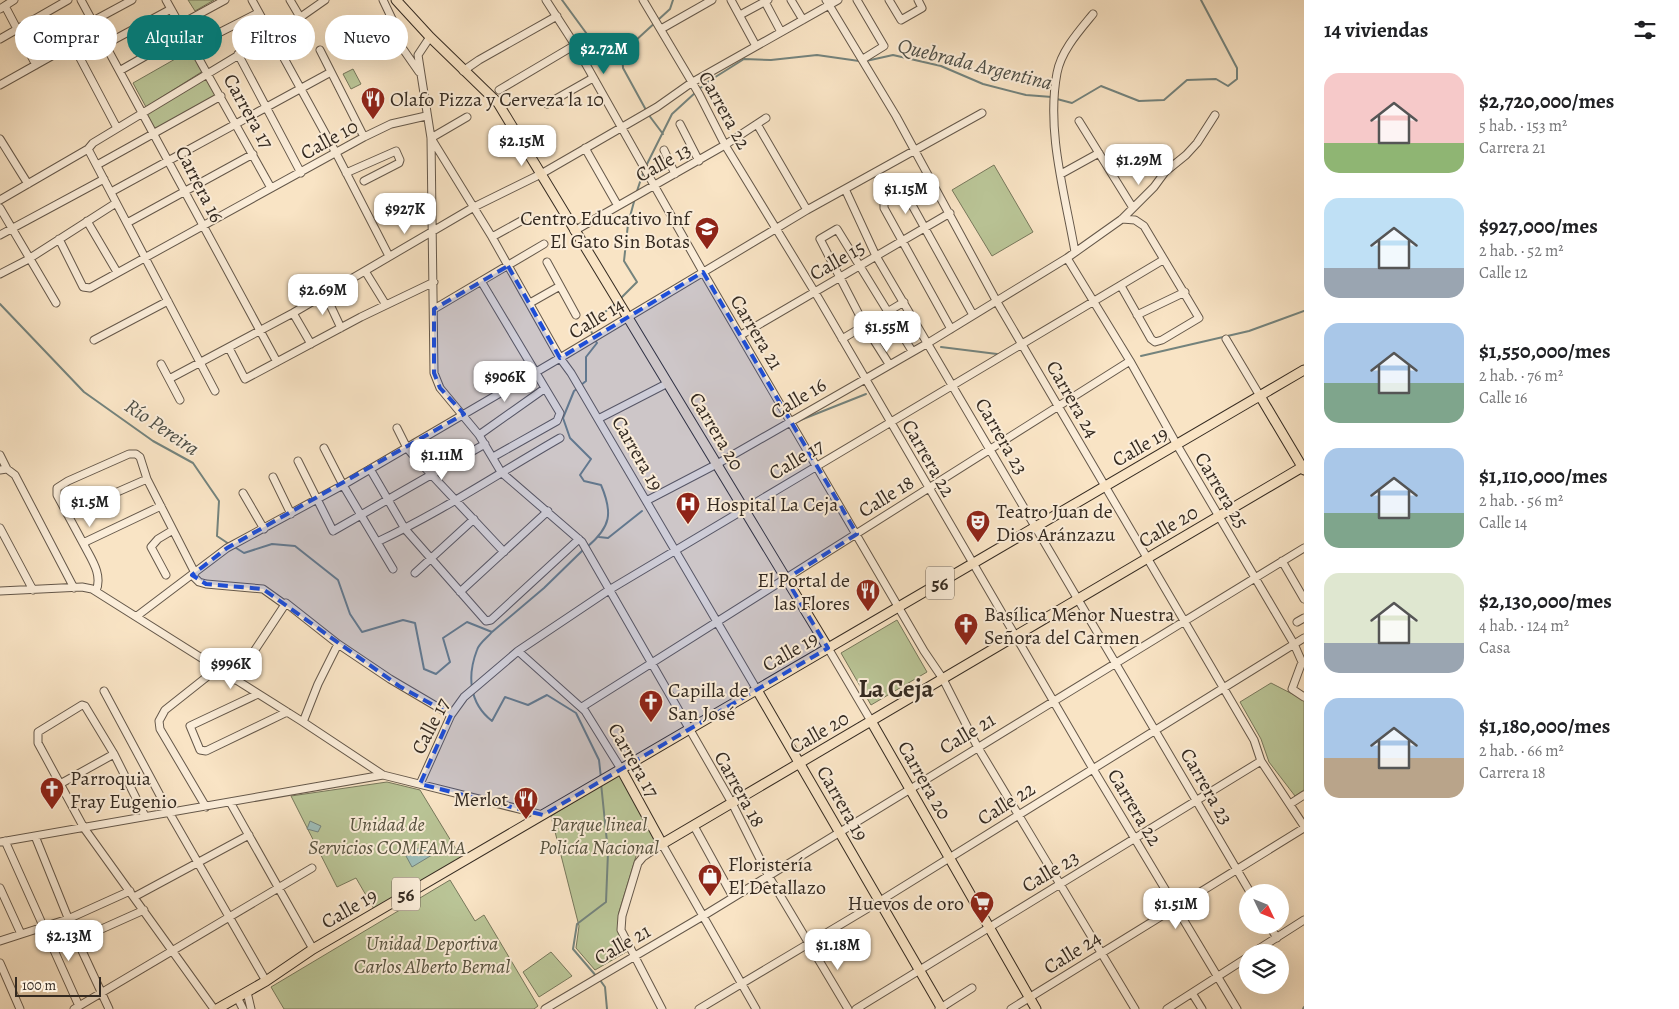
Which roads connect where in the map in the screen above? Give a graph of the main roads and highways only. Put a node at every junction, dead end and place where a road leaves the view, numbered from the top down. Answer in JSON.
{"nodes":[{"id":1,"x":396,"y":0,"type":"edge"},
{"id":2,"x":1304,"y":370,"type":"edge"},
{"id":3,"x":1260,"y":396,"type":"junction"},
{"id":4,"x":1303,"y":468,"type":"edge"},
{"id":5,"x":828,"y":648,"type":"junction"},
{"id":6,"x":757,"y":690,"type":"junction"},
{"id":7,"x":871,"y":721,"type":"junction"},
{"id":8,"x":800,"y":763,"type":"junction"},
{"id":9,"x":621,"y":769,"type":"junction"},
{"id":10,"x":662,"y":844,"type":"joint"},
{"id":11,"x":215,"y":1009,"type":"edge"},
{"id":12,"x":941,"y":1009,"type":"edge"},
{"id":13,"x":1036,"y":1009,"type":"edge"}],
"edges":[{"from":1,"to":5,"type":"main road","name":"Carrera 20"},
{"from":2,"to":3,"type":"main road","name":"Calle 19","number":"56"},
{"from":3,"to":4,"type":"main road"},
{"from":3,"to":5,"type":"main road","name":"Calle 19","number":"56"},
{"from":4,"to":7,"type":"main road","name":"Calle 20"},
{"from":5,"to":6,"type":"main road","name":"Calle 19","number":"56"},
{"from":6,"to":8,"type":"main road","name":"Carrera 19"},
{"from":6,"to":9,"type":"main road","name":"Calle 19","number":"56"},
{"from":7,"to":8,"type":"main road","name":"Calle 20"},
{"from":7,"to":13,"type":"main road","name":"Carrera 20"},
{"from":8,"to":10,"type":"main road","name":"Calle 20"},
{"from":8,"to":12,"type":"main road","name":"Carrera 19"},
{"from":9,"to":10,"type":"main road","name":"Carrera 17"},
{"from":9,"to":11,"type":"main road","name":"Calle 19","number":"56"}]}
